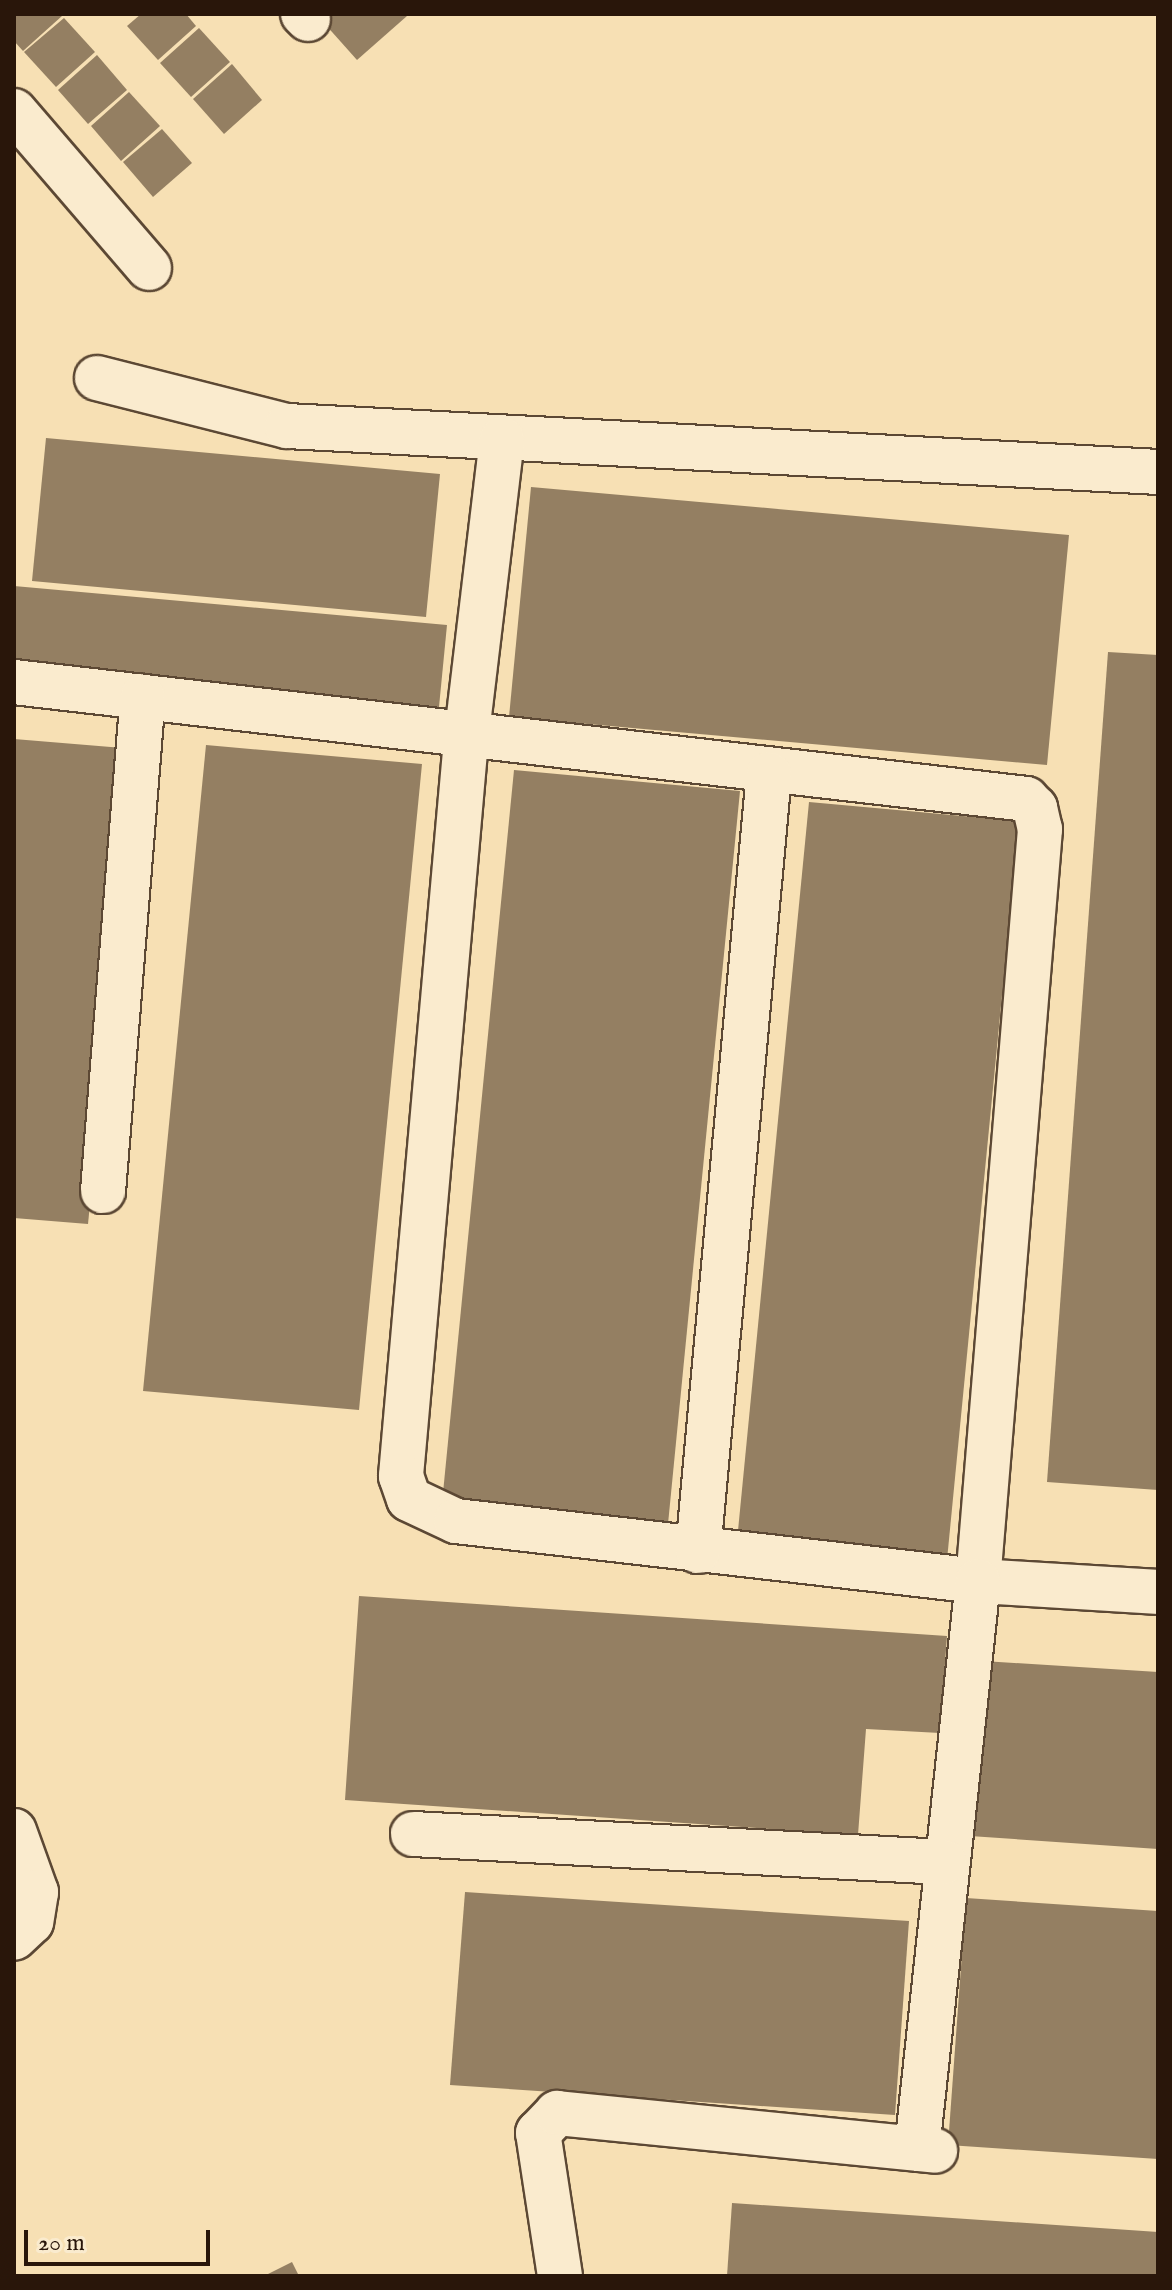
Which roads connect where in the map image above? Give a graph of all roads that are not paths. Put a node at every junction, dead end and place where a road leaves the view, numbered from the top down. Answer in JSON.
{"nodes":[{"id":1,"x":14,"y":111,"type":"edge"},
{"id":2,"x":149,"y":268,"type":"dead end"},
{"id":3,"x":97,"y":378,"type":"dead end"},
{"id":4,"x":502,"y":439,"type":"junction"},
{"id":5,"x":1158,"y":472,"type":"edge"},
{"id":6,"x":14,"y":682,"type":"edge"},
{"id":7,"x":143,"y":697,"type":"junction"},
{"id":8,"x":466,"y":740,"type":"junction"},
{"id":9,"x":769,"y":774,"type":"junction"},
{"id":10,"x":103,"y":1191,"type":"dead end"},
{"id":11,"x":698,"y":1551,"type":"junction"},
{"id":12,"x":978,"y":1581,"type":"junction"},
{"id":13,"x":1158,"y":1592,"type":"edge"},
{"id":14,"x":14,"y":1831,"type":"edge"},
{"id":15,"x":413,"y":1834,"type":"dead end"},
{"id":16,"x":944,"y":1862,"type":"junction"},
{"id":17,"x":14,"y":1938,"type":"edge"},
{"id":18,"x":560,"y":2276,"type":"edge"}],
"edges":[{"from":1,"to":2,"type":"street"},
{"from":3,"to":4,"type":"street"},
{"from":4,"to":5,"type":"street"},
{"from":4,"to":8,"type":"street"},
{"from":6,"to":7,"type":"street"},
{"from":7,"to":8,"type":"street"},
{"from":7,"to":10,"type":"street"},
{"from":8,"to":9,"type":"street"},
{"from":8,"to":11,"type":"street"},
{"from":9,"to":11,"type":"street"},
{"from":9,"to":12,"type":"street"},
{"from":11,"to":12,"type":"street"},
{"from":12,"to":13,"type":"street"},
{"from":12,"to":16,"type":"street"},
{"from":14,"to":17,"type":"street"},
{"from":15,"to":16,"type":"street"},
{"from":16,"to":18,"type":"street"}]}
